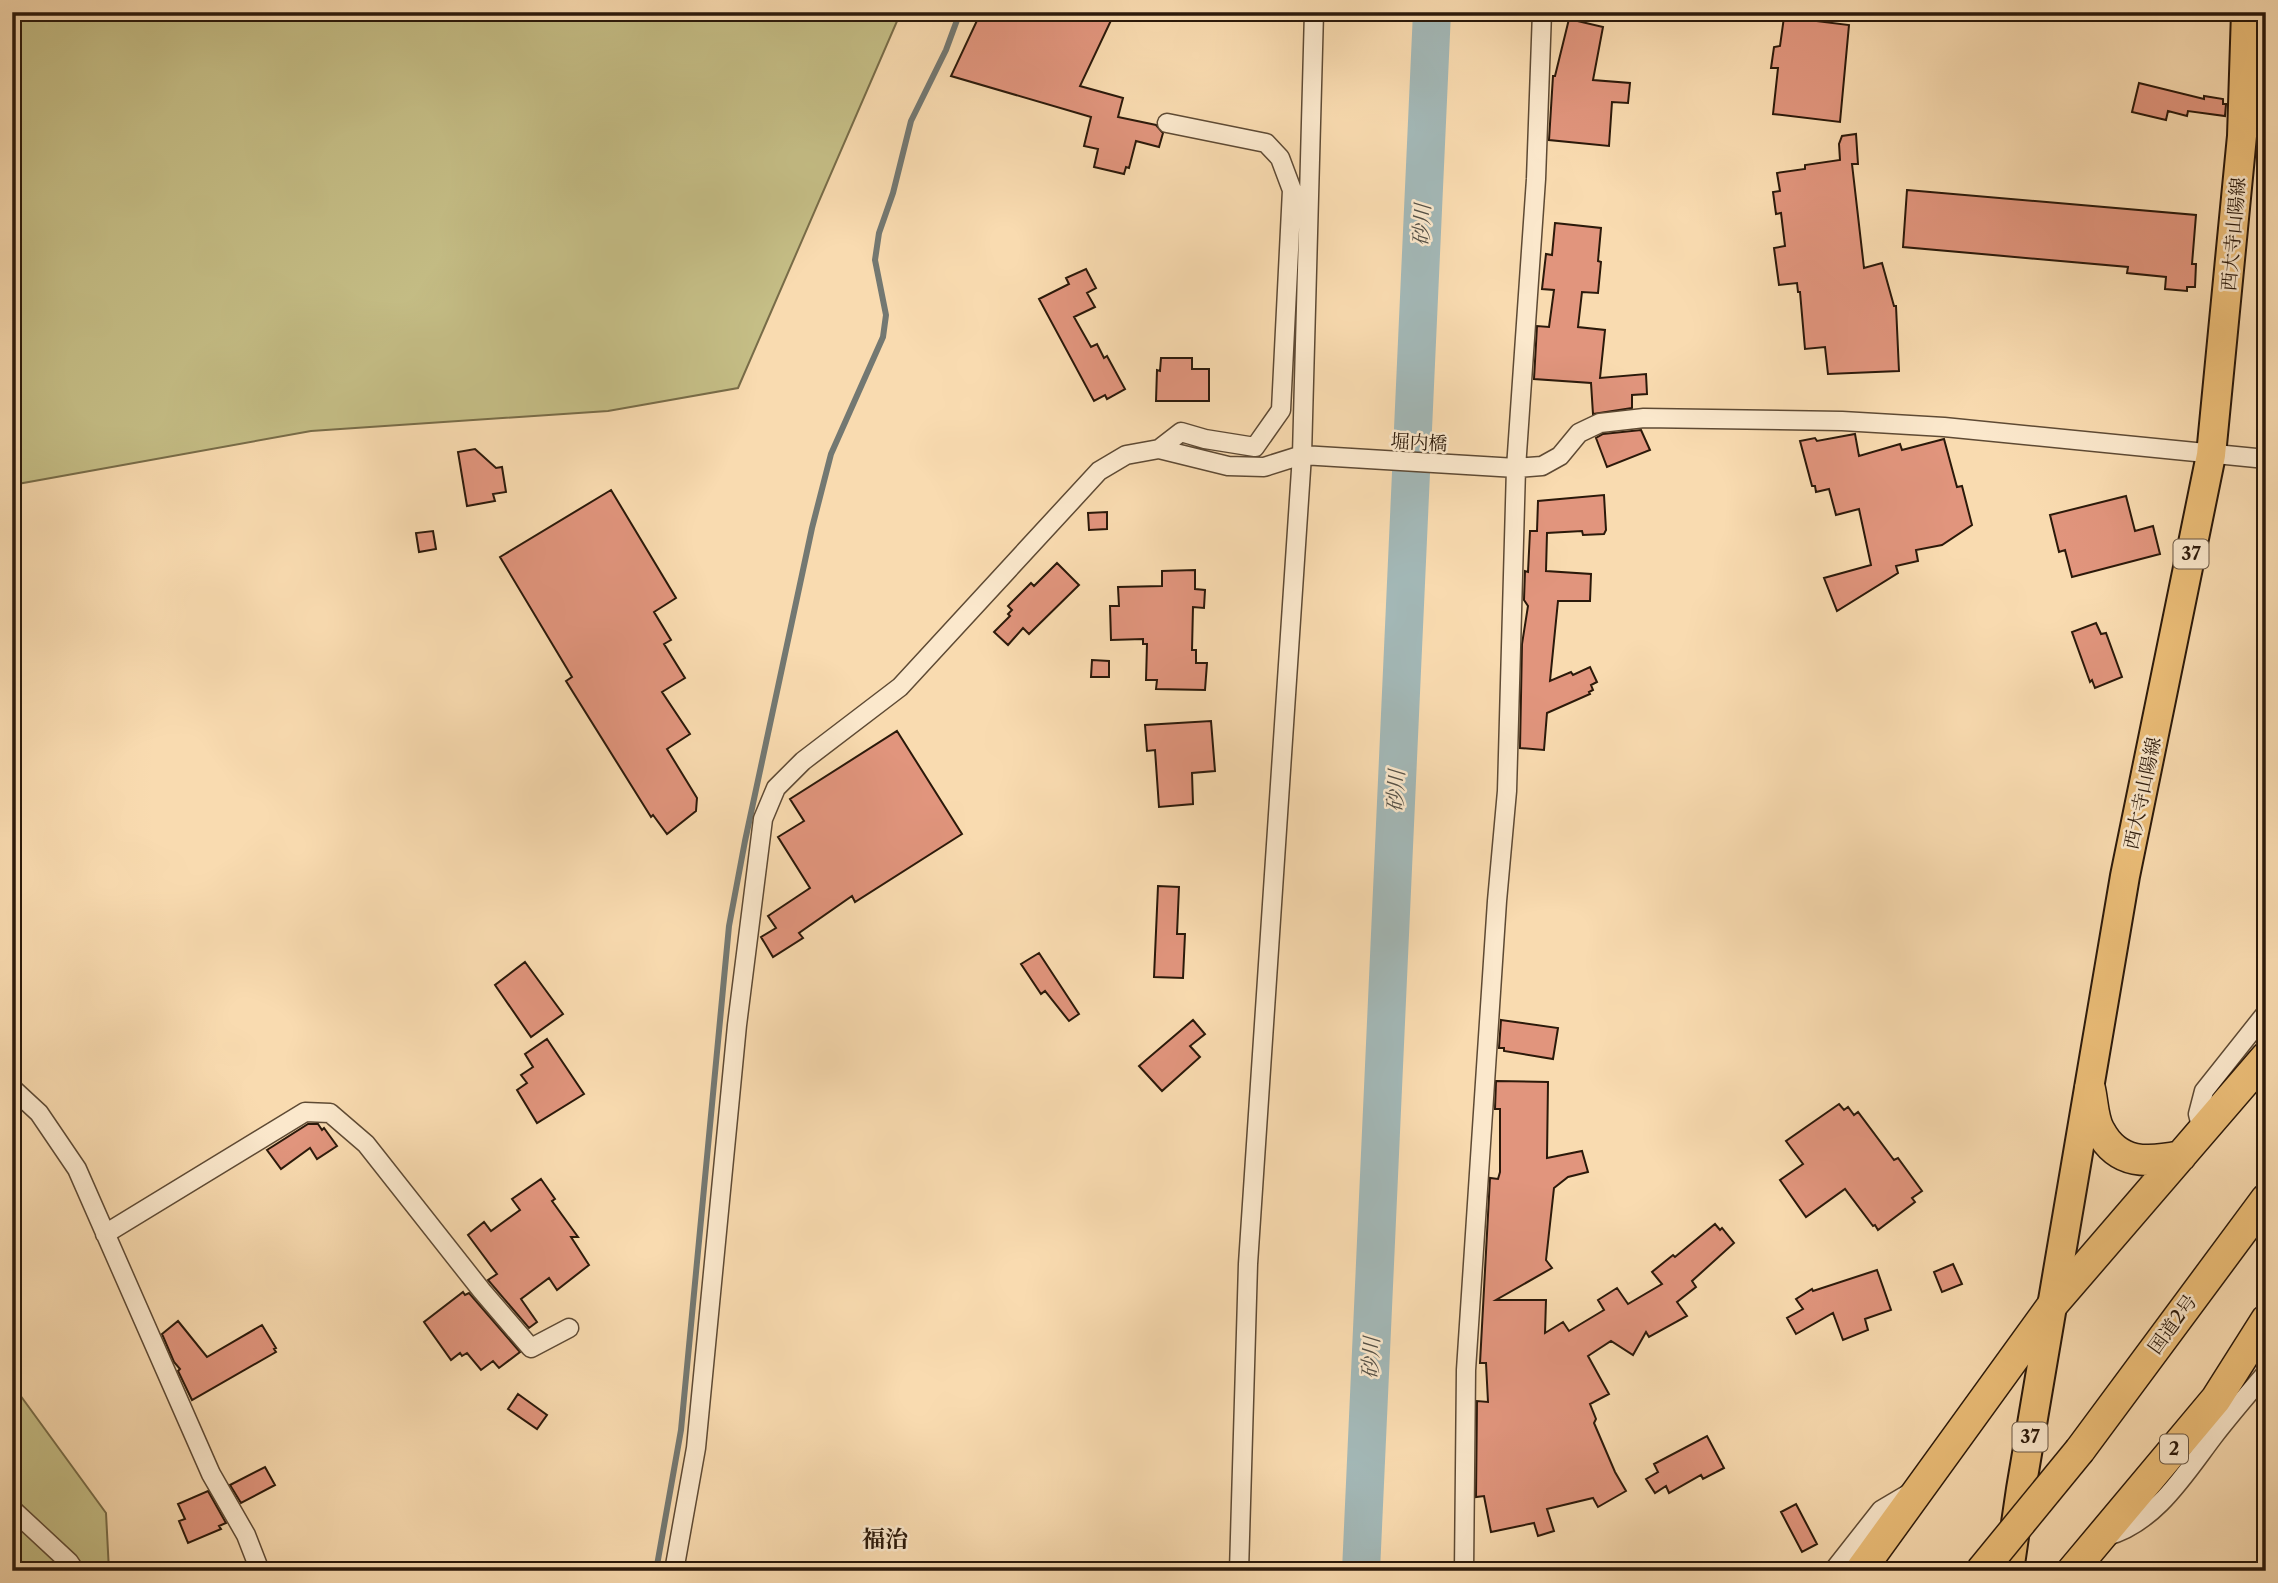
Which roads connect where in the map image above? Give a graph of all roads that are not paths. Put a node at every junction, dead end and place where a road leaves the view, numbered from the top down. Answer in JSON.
{"nodes":[{"id":1,"x":1314,"y":12,"type":"edge"},
{"id":2,"x":1542,"y":12,"type":"edge"},
{"id":3,"x":2246,"y":12,"type":"edge"},
{"id":4,"x":1167,"y":123,"type":"dead end"},
{"id":5,"x":1159,"y":449,"type":"junction"},
{"id":6,"x":1302,"y":455,"type":"junction"},
{"id":7,"x":2211,"y":455,"type":"junction"},
{"id":8,"x":2266,"y":459,"type":"edge"},
{"id":9,"x":1516,"y":468,"type":"junction"},
{"id":10,"x":2266,"y":1013,"type":"edge"},
{"id":11,"x":2266,"y":1057,"type":"edge"},
{"id":12,"x":12,"y":1088,"type":"edge"},
{"id":13,"x":2090,"y":1089,"type":"junction"},
{"id":14,"x":2202,"y":1130,"type":"junction"},
{"id":15,"x":2180,"y":1156,"type":"junction"},
{"id":16,"x":2266,"y":1199,"type":"edge"},
{"id":17,"x":2266,"y":1226,"type":"edge"},
{"id":18,"x":105,"y":1234,"type":"junction"},
{"id":19,"x":2054,"y":1303,"type":"junction"},
{"id":20,"x":2266,"y":1320,"type":"edge"},
{"id":21,"x":569,"y":1328,"type":"dead end"},
{"id":22,"x":2266,"y":1373,"type":"edge"},
{"id":23,"x":2080,"y":1450,"type":"junction"},
{"id":24,"x":1922,"y":1485,"type":"junction"},
{"id":25,"x":12,"y":1509,"type":"edge"},
{"id":26,"x":2102,"y":1538,"type":"junction"},
{"id":27,"x":75,"y":1571,"type":"edge"},
{"id":28,"x":260,"y":1571,"type":"edge"},
{"id":29,"x":674,"y":1571,"type":"edge"},
{"id":30,"x":1240,"y":1571,"type":"edge"},
{"id":31,"x":1464,"y":1571,"type":"edge"},
{"id":32,"x":1833,"y":1571,"type":"edge"},
{"id":33,"x":1860,"y":1571,"type":"edge"},
{"id":34,"x":1982,"y":1571,"type":"edge"},
{"id":35,"x":2009,"y":1571,"type":"edge"},
{"id":36,"x":2073,"y":1571,"type":"edge"}],
"edges":[{"from":1,"to":6,"type":"street"},
{"from":2,"to":9,"type":"street"},
{"from":3,"to":7,"type":"main road","name":"西大寺山陽線","number":"37"},
{"from":4,"to":5,"type":"street"},
{"from":5,"to":6,"type":"street"},
{"from":5,"to":29,"type":"street"},
{"from":6,"to":9,"type":"street","name":"堀内橋"},
{"from":6,"to":30,"type":"street"},
{"from":7,"to":8,"type":"street","name":"堀内橋"},
{"from":7,"to":9,"type":"street","name":"堀内橋"},
{"from":7,"to":13,"type":"main road","name":"西大寺山陽線","number":"37"},
{"from":9,"to":31,"type":"street"},
{"from":10,"to":14,"type":"street"},
{"from":11,"to":14,"type":"highway"},
{"from":12,"to":18,"type":"street"},
{"from":13,"to":15,"type":"highway"},
{"from":13,"to":19,"type":"main road","name":"西大寺山陽線","number":"37"},
{"from":14,"to":15,"type":"highway"},
{"from":15,"to":19,"type":"highway"},
{"from":16,"to":23,"type":"highway","name":"国道2号"},
{"from":17,"to":23,"type":"highway","name":"国道2号"},
{"from":18,"to":21,"type":"street"},
{"from":18,"to":28,"type":"street"},
{"from":19,"to":24,"type":"highway"},
{"from":19,"to":35,"type":"main road","name":"西大寺山陽線","number":"37"},
{"from":20,"to":26,"type":"highway","number":"2"},
{"from":22,"to":26,"type":"street"},
{"from":23,"to":34,"type":"highway","name":"国道2号","bridge":true},
{"from":24,"to":32,"type":"street"},
{"from":24,"to":33,"type":"highway"},
{"from":25,"to":27,"type":"street"},
{"from":26,"to":36,"type":"highway","number":"2"}]}
